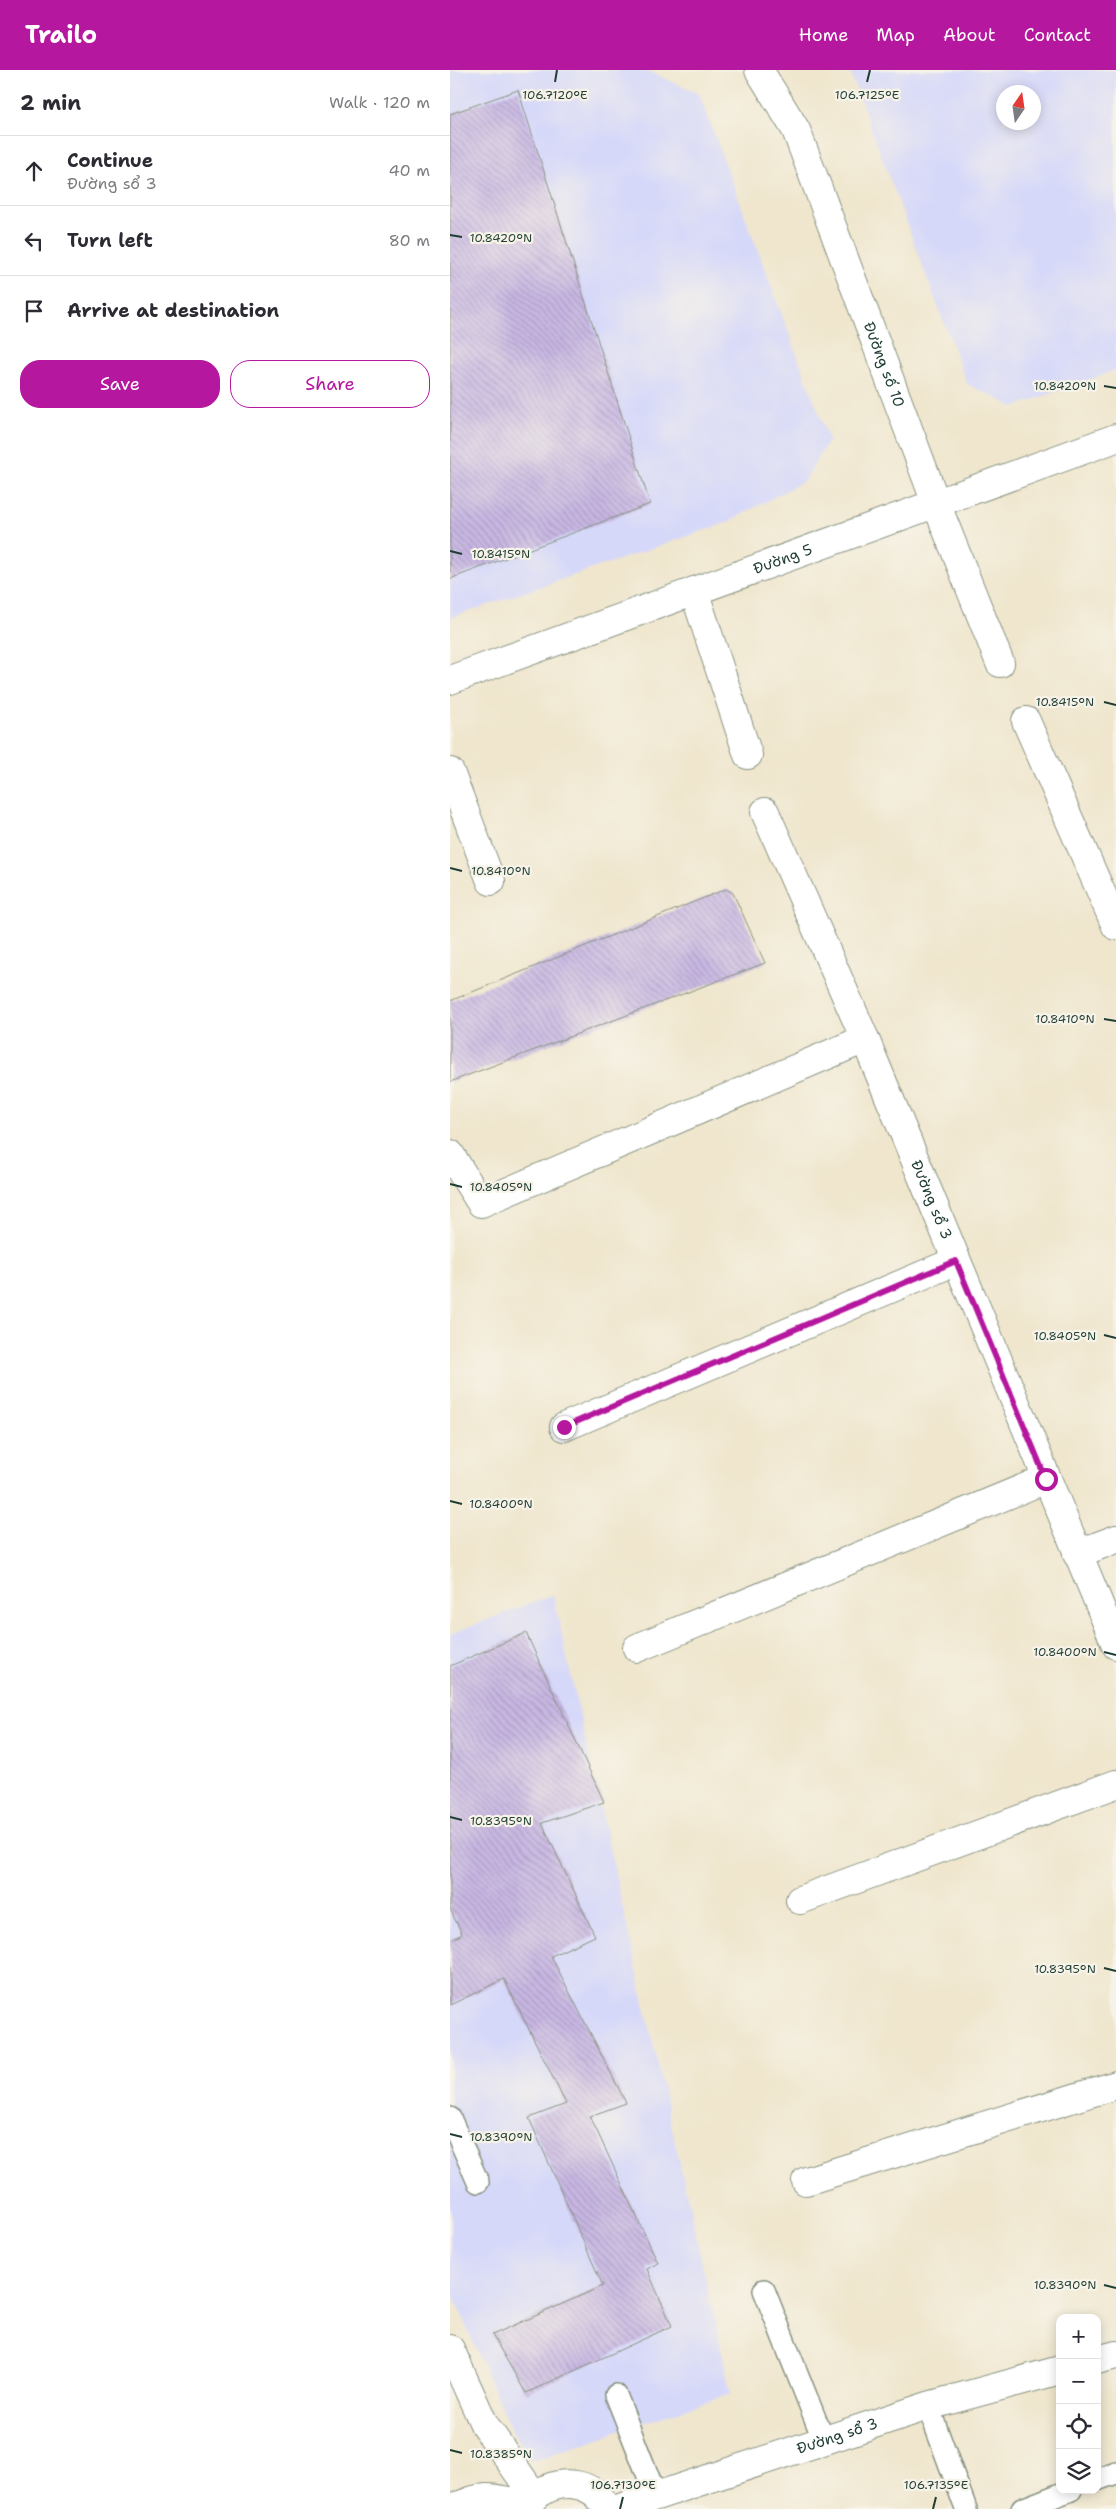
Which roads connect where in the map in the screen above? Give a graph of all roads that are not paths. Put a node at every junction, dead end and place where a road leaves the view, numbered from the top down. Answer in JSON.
{"nodes":[{"id":1,"x":759,"y":70,"type":"edge"},
{"id":2,"x":1116,"y":438,"type":"edge"},
{"id":3,"x":936,"y":503,"type":"junction"},
{"id":4,"x":694,"y":591,"type":"junction"},
{"id":5,"x":1000,"y":663,"type":"dead end"},
{"id":6,"x":450,"y":680,"type":"edge"},
{"id":7,"x":1026,"y":721,"type":"dead end"},
{"id":8,"x":748,"y":755,"type":"dead end"},
{"id":9,"x":450,"y":772,"type":"edge"},
{"id":10,"x":765,"y":812,"type":"dead end"},
{"id":11,"x":491,"y":881,"type":"dead end"},
{"id":12,"x":1116,"y":926,"type":"edge"},
{"id":13,"x":865,"y":1039,"type":"junction"},
{"id":14,"x":450,"y":1154,"type":"edge"},
{"id":15,"x":956,"y":1261,"type":"junction"},
{"id":16,"x":564,"y":1427,"type":"dead end"},
{"id":17,"x":1046,"y":1479,"type":"junction"},
{"id":18,"x":1116,"y":1539,"type":"edge"},
{"id":19,"x":1077,"y":1554,"type":"junction"},
{"id":20,"x":1116,"y":1645,"type":"edge"},
{"id":21,"x":637,"y":1648,"type":"dead end"},
{"id":22,"x":1116,"y":1784,"type":"edge"},
{"id":23,"x":800,"y":1900,"type":"dead end"},
{"id":24,"x":1116,"y":2085,"type":"edge"},
{"id":25,"x":450,"y":2118,"type":"edge"},
{"id":26,"x":806,"y":2181,"type":"dead end"},
{"id":27,"x":478,"y":2182,"type":"dead end"},
{"id":28,"x":764,"y":2290,"type":"dead end"},
{"id":29,"x":450,"y":2349,"type":"edge"},
{"id":30,"x":1116,"y":2355,"type":"edge"},
{"id":31,"x":1101,"y":2359,"type":"edge"},
{"id":32,"x":1056,"y":2371,"type":"edge"},
{"id":33,"x":616,"y":2395,"type":"dead end"},
{"id":34,"x":928,"y":2406,"type":"junction"},
{"id":35,"x":824,"y":2441,"type":"junction"},
{"id":36,"x":1116,"y":2473,"type":"edge"},
{"id":37,"x":1101,"y":2479,"type":"edge"},
{"id":38,"x":1061,"y":2494,"type":"edge"},
{"id":39,"x":656,"y":2496,"type":"junction"},
{"id":40,"x":530,"y":2504,"type":"edge"},
{"id":41,"x":454,"y":2509,"type":"edge"},
{"id":42,"x":607,"y":2509,"type":"edge"},
{"id":43,"x":617,"y":2509,"type":"edge"},
{"id":44,"x":966,"y":2509,"type":"edge"},
{"id":45,"x":1022,"y":2509,"type":"edge"}],
"edges":[{"from":1,"to":3,"type":"street","name":"Đường số 10"},
{"from":2,"to":3,"type":"street","name":"Đường 5"},
{"from":3,"to":4,"type":"street","name":"Đường 5"},
{"from":3,"to":5,"type":"street","name":"Đường số 10"},
{"from":4,"to":6,"type":"street","name":"Đường 5"},
{"from":4,"to":8,"type":"street"},
{"from":7,"to":12,"type":"street"},
{"from":9,"to":11,"type":"street"},
{"from":10,"to":13,"type":"street","name":"Đường sổ 3"},
{"from":13,"to":14,"type":"street"},
{"from":13,"to":15,"type":"street","name":"Đường sổ 3"},
{"from":15,"to":16,"type":"street"},
{"from":15,"to":17,"type":"street","name":"Đường sổ 3"},
{"from":17,"to":19,"type":"street","name":"Đường sổ 3"},
{"from":17,"to":21,"type":"street"},
{"from":18,"to":19,"type":"street"},
{"from":19,"to":20,"type":"street","name":"Đường sổ 3"},
{"from":22,"to":23,"type":"street"},
{"from":24,"to":26,"type":"street"},
{"from":25,"to":27,"type":"lane"},
{"from":28,"to":35,"type":"lane"},
{"from":29,"to":40,"type":"street"},
{"from":30,"to":31,"type":"street"},
{"from":32,"to":34,"type":"street","name":"Đường sổ 3"},
{"from":33,"to":39,"type":"lane"},
{"from":34,"to":35,"type":"street","name":"Đường sổ 3"},
{"from":34,"to":44,"type":"lane"},
{"from":35,"to":39,"type":"street","name":"Đường sổ 3"},
{"from":36,"to":37,"type":"lane"},
{"from":38,"to":45,"type":"lane"},
{"from":39,"to":43,"type":"street","name":"Đường sổ 3"},
{"from":40,"to":41,"type":"street"},
{"from":40,"to":42,"type":"street"}]}
